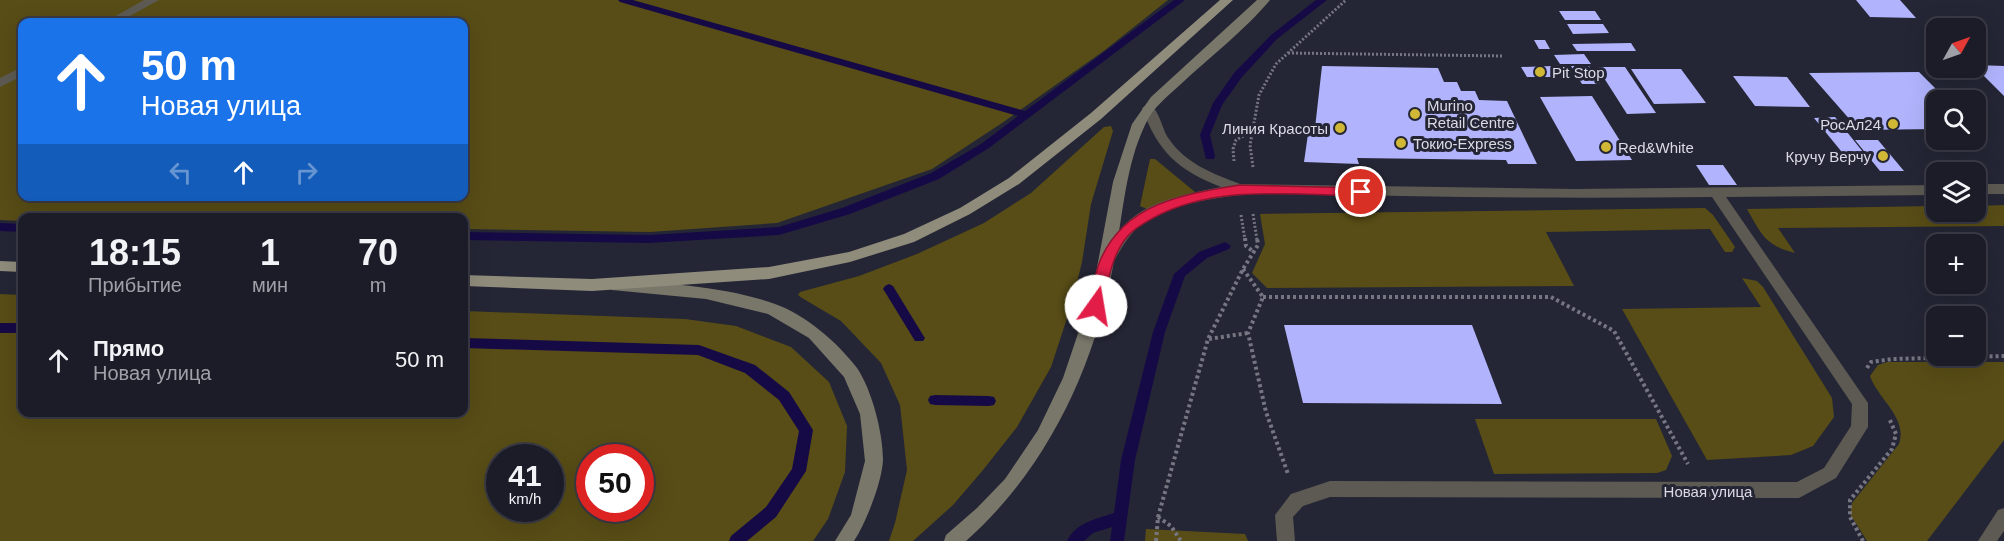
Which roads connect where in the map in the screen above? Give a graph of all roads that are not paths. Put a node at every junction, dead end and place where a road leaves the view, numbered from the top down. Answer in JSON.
{"nodes":[{"id":1,"x":153,"y":0,"type":"edge"},
{"id":2,"x":1227,"y":0,"type":"edge"},
{"id":3,"x":1264,"y":0,"type":"edge"},
{"id":4,"x":119,"y":18,"type":"edge"},
{"id":5,"x":18,"y":73,"type":"edge"},
{"id":6,"x":0,"y":83,"type":"edge"},
{"id":7,"x":1148,"y":108,"type":"junction"},
{"id":8,"x":1239,"y":189,"type":"junction"},
{"id":9,"x":1986,"y":189,"type":"edge"},
{"id":10,"x":2004,"y":189,"type":"edge"},
{"id":11,"x":1926,"y":190,"type":"edge"},
{"id":12,"x":1716,"y":193,"type":"junction"},
{"id":13,"x":1107,"y":261,"type":"junction"},
{"id":14,"x":0,"y":266,"type":"edge"},
{"id":15,"x":18,"y":267,"type":"edge"},
{"id":16,"x":468,"y":281,"type":"edge"},
{"id":17,"x":592,"y":285,"type":"junction"},
{"id":18,"x":2004,"y":516,"type":"edge"},
{"id":19,"x":844,"y":541,"type":"edge"},
{"id":20,"x":953,"y":541,"type":"edge"},
{"id":21,"x":1286,"y":541,"type":"edge"},
{"id":22,"x":1987,"y":541,"type":"edge"}],
"edges":[{"from":1,"to":4,"type":"street"},
{"from":2,"to":17,"type":"main road"},
{"from":3,"to":7,"type":"main road"},
{"from":5,"to":6,"type":"street"},
{"from":7,"to":8,"type":"street"},
{"from":7,"to":13,"type":"main road"},
{"from":8,"to":12,"type":"street"},
{"from":8,"to":13,"type":"street"},
{"from":9,"to":10,"type":"street"},
{"from":11,"to":12,"type":"street"},
{"from":12,"to":21,"type":"street","name":"Новая улица"},
{"from":13,"to":20,"type":"main road"},
{"from":14,"to":15,"type":"main road"},
{"from":16,"to":17,"type":"main road"},
{"from":17,"to":19,"type":"main road"},
{"from":18,"to":22,"type":"street"}]}
